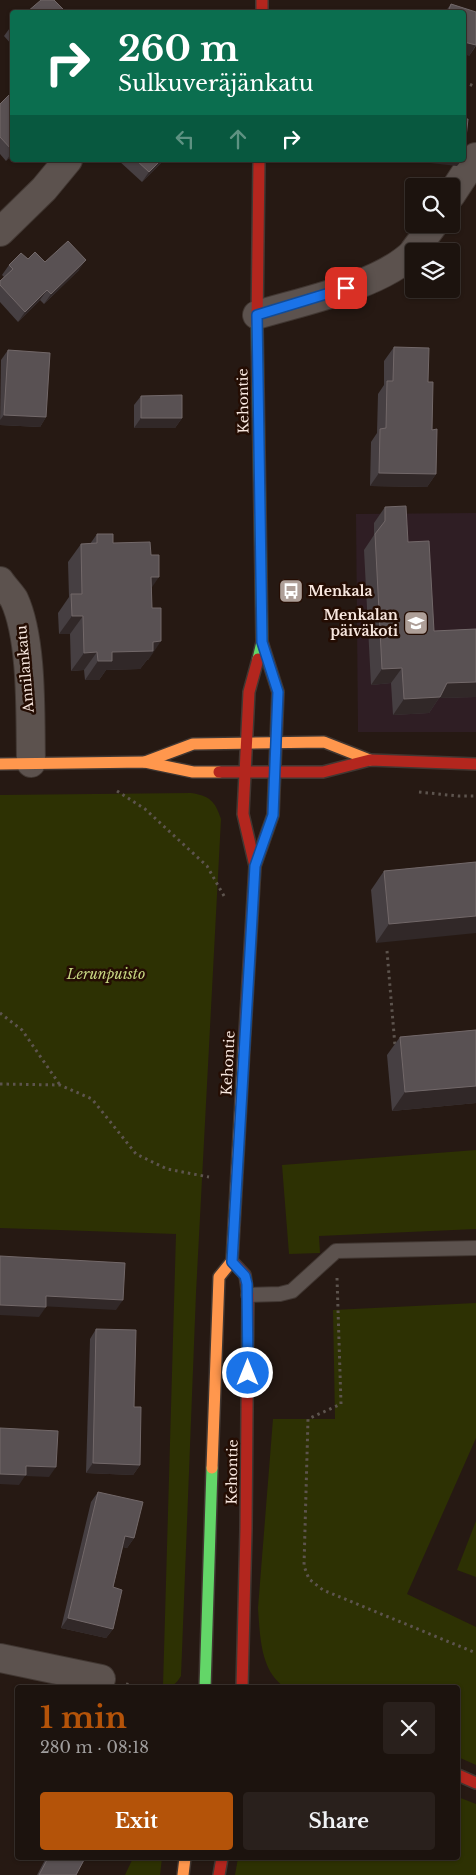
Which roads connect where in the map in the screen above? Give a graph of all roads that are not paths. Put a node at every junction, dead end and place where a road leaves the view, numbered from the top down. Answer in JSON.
{"nodes":[{"id":1,"x":476,"y":157,"type":"edge"},
{"id":2,"x":66,"y":162,"type":"edge"},
{"id":3,"x":259,"y":162,"type":"edge"},
{"id":4,"x":460,"y":181,"type":"edge"},
{"id":5,"x":0,"y":232,"type":"edge"},
{"id":6,"x":405,"y":258,"type":"edge"},
{"id":7,"x":257,"y":315,"type":"junction"},
{"id":8,"x":0,"y":581,"type":"edge"},
{"id":9,"x":262,"y":642,"type":"junction"},
{"id":10,"x":247,"y":743,"type":"junction"},
{"id":11,"x":276,"y":743,"type":"junction"},
{"id":12,"x":370,"y":760,"type":"junction"},
{"id":13,"x":144,"y":762,"type":"junction"},
{"id":14,"x":31,"y":763,"type":"junction"},
{"id":15,"x":0,"y":764,"type":"edge"},
{"id":16,"x":476,"y":764,"type":"edge"},
{"id":17,"x":245,"y":772,"type":"junction"},
{"id":18,"x":275,"y":772,"type":"junction"},
{"id":19,"x":255,"y":866,"type":"junction"},
{"id":20,"x":476,"y":1248,"type":"edge"},
{"id":21,"x":232,"y":1262,"type":"junction"},
{"id":22,"x":248,"y":1295,"type":"junction"},
{"id":23,"x":0,"y":1658,"type":"edge"},
{"id":24,"x":101,"y":1679,"type":"dead end"},
{"id":25,"x":205,"y":1685,"type":"edge"},
{"id":26,"x":242,"y":1685,"type":"edge"},
{"id":27,"x":460,"y":1775,"type":"edge"},
{"id":28,"x":476,"y":1783,"type":"edge"},
{"id":29,"x":185,"y":1860,"type":"edge"},
{"id":30,"x":222,"y":1860,"type":"edge"},
{"id":31,"x":183,"y":1875,"type":"edge"},
{"id":32,"x":219,"y":1875,"type":"edge"}],
"edges":[{"from":1,"to":4,"type":"street"},
{"from":2,"to":5,"type":"street"},
{"from":3,"to":7,"type":"main road","name":"Kehontie"},
{"from":6,"to":7,"type":"street"},
{"from":7,"to":9,"type":"main road","name":"Kehontie"},
{"from":8,"to":14,"type":"street","name":"Annilankatu"},
{"from":9,"to":10,"type":"main road","name":"Kehontie"},
{"from":9,"to":11,"type":"main road","name":"Kehontie"},
{"from":10,"to":11,"type":"main road"},
{"from":10,"to":13,"type":"main road"},
{"from":10,"to":17,"type":"main road","name":"Kehontie"},
{"from":11,"to":12,"type":"main road"},
{"from":11,"to":18,"type":"main road","name":"Kehontie"},
{"from":12,"to":16,"type":"main road"},
{"from":12,"to":18,"type":"main road"},
{"from":13,"to":14,"type":"main road"},
{"from":13,"to":17,"type":"main road"},
{"from":14,"to":15,"type":"main road"},
{"from":17,"to":18,"type":"main road"},
{"from":17,"to":19,"type":"main road","name":"Kehontie"},
{"from":18,"to":19,"type":"main road","name":"Kehontie"},
{"from":19,"to":21,"type":"main road","name":"Kehontie"},
{"from":20,"to":22,"type":"lane"},
{"from":21,"to":22,"type":"main road","name":"Kehontie"},
{"from":21,"to":25,"type":"main road","name":"Kehontie"},
{"from":22,"to":26,"type":"main road","name":"Kehontie"},
{"from":23,"to":24,"type":"street"},
{"from":27,"to":28,"type":"main road"},
{"from":29,"to":31,"type":"main road"},
{"from":30,"to":32,"type":"main road"}]}
